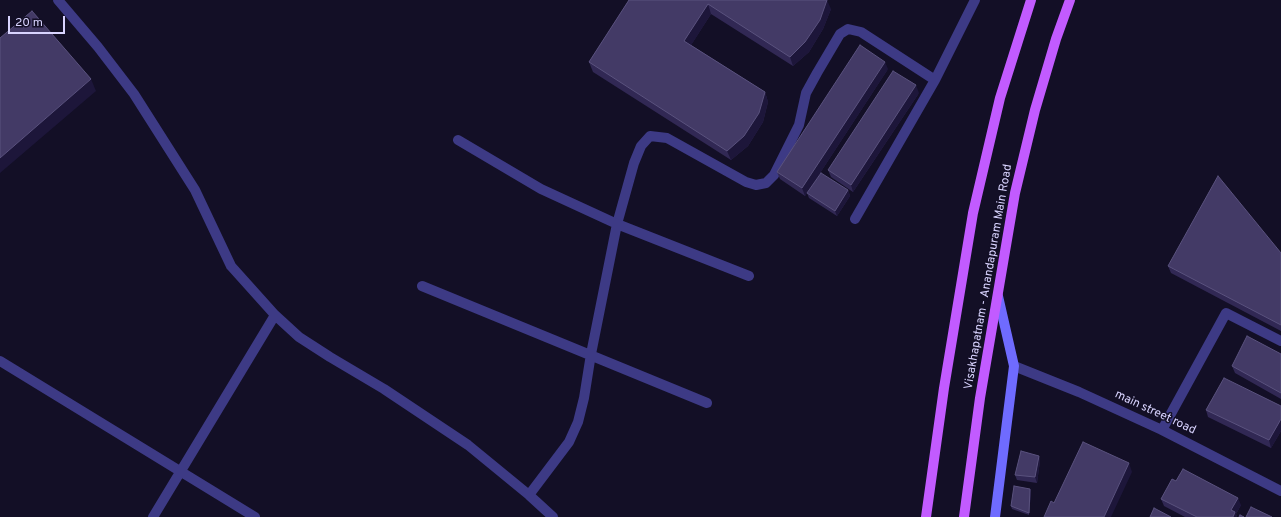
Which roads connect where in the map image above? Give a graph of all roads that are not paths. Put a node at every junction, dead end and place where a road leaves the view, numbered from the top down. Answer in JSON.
{"nodes":[{"id":1,"x":58,"y":0,"type":"edge"},
{"id":2,"x":975,"y":0,"type":"edge"},
{"id":3,"x":1031,"y":0,"type":"edge"},
{"id":4,"x":1070,"y":0,"type":"edge"},
{"id":5,"x":935,"y":80,"type":"junction"},
{"id":6,"x":458,"y":140,"type":"dead end"},
{"id":7,"x":856,"y":219,"type":"dead end"},
{"id":8,"x":617,"y":224,"type":"junction"},
{"id":9,"x":749,"y":276,"type":"dead end"},
{"id":10,"x":422,"y":286,"type":"dead end"},
{"id":11,"x":997,"y":294,"type":"junction"},
{"id":12,"x":275,"y":315,"type":"junction"},
{"id":13,"x":1281,"y":342,"type":"edge"},
{"id":14,"x":591,"y":354,"type":"junction"},
{"id":15,"x":0,"y":361,"type":"edge"},
{"id":16,"x":1014,"y":366,"type":"junction"},
{"id":17,"x":708,"y":403,"type":"dead end"},
{"id":18,"x":1162,"y":430,"type":"junction"},
{"id":19,"x":180,"y":472,"type":"junction"},
{"id":20,"x":1281,"y":491,"type":"edge"},
{"id":21,"x":529,"y":495,"type":"junction"},
{"id":22,"x":153,"y":517,"type":"edge"},
{"id":23,"x":255,"y":517,"type":"edge"},
{"id":24,"x":553,"y":517,"type":"edge"},
{"id":25,"x":926,"y":517,"type":"edge"},
{"id":26,"x":964,"y":517,"type":"edge"},
{"id":27,"x":995,"y":517,"type":"edge"}],
"edges":[{"from":1,"to":12,"type":"street"},
{"from":2,"to":5,"type":"street"},
{"from":3,"to":25,"type":"main road","name":"Visakhapatnam - Anandapuram Main Road"},
{"from":4,"to":11,"type":"main road","name":"Visakhapatnam - Anandapuram Main Road"},
{"from":5,"to":7,"type":"street"},
{"from":5,"to":8,"type":"street"},
{"from":6,"to":8,"type":"street"},
{"from":8,"to":9,"type":"street"},
{"from":8,"to":14,"type":"street"},
{"from":10,"to":14,"type":"street"},
{"from":11,"to":16,"type":"street"},
{"from":11,"to":26,"type":"main road","name":"Visakhapatnam - Anandapuram Main Road"},
{"from":12,"to":19,"type":"street"},
{"from":12,"to":21,"type":"street"},
{"from":13,"to":18,"type":"street"},
{"from":14,"to":17,"type":"street"},
{"from":14,"to":21,"type":"street"},
{"from":15,"to":19,"type":"street"},
{"from":16,"to":18,"type":"street","name":"main street road"},
{"from":16,"to":27,"type":"street"},
{"from":18,"to":20,"type":"street","name":"main street road"},
{"from":19,"to":22,"type":"street"},
{"from":19,"to":23,"type":"street"},
{"from":21,"to":24,"type":"street"}]}
